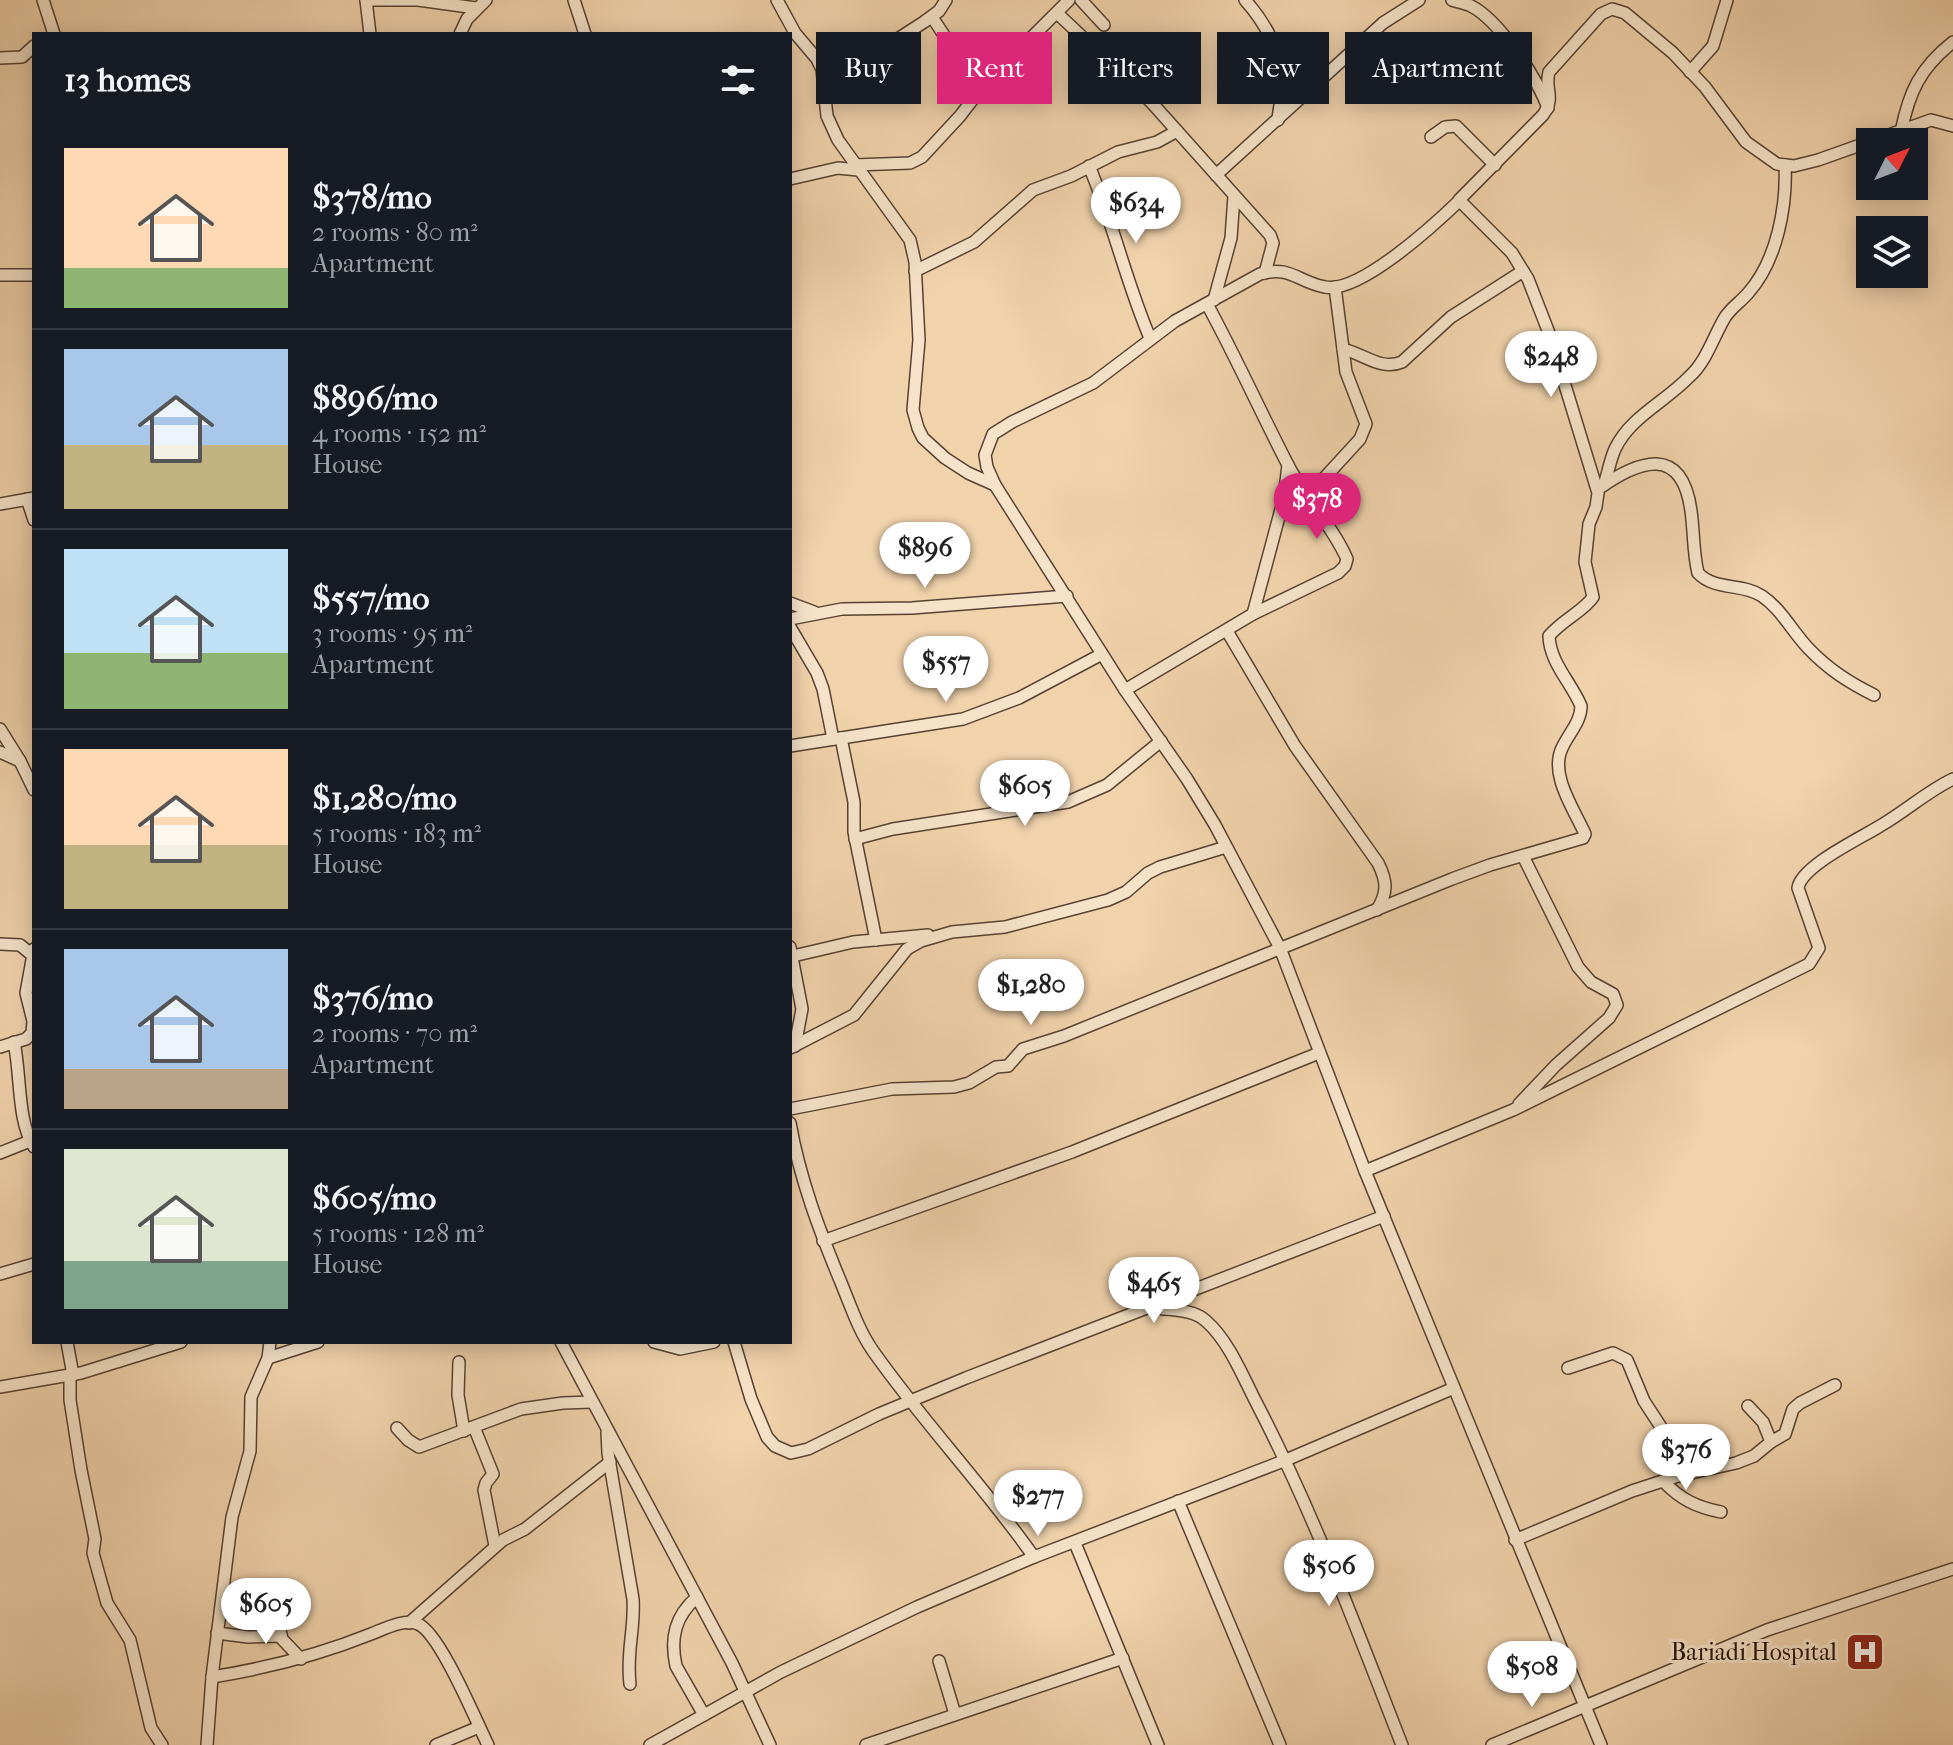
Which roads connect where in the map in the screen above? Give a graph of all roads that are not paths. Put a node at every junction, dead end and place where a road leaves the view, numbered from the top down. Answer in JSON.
{"nodes":[{"id":1,"x":43,"y":0,"type":"edge"},
{"id":2,"x":366,"y":0,"type":"edge"},
{"id":3,"x":486,"y":0,"type":"edge"},
{"id":4,"x":574,"y":0,"type":"edge"},
{"id":5,"x":777,"y":0,"type":"edge"},
{"id":6,"x":946,"y":0,"type":"edge"},
{"id":7,"x":1069,"y":0,"type":"edge"},
{"id":8,"x":1081,"y":0,"type":"edge"},
{"id":9,"x":1245,"y":0,"type":"edge"},
{"id":10,"x":1419,"y":0,"type":"edge"},
{"id":11,"x":1452,"y":0,"type":"edge"},
{"id":12,"x":1607,"y":0,"type":"edge"},
{"id":13,"x":1727,"y":0,"type":"edge"},
{"id":14,"x":476,"y":8,"type":"junction"},
{"id":15,"x":1057,"y":13,"type":"junction"},
{"id":16,"x":1601,"y":14,"type":"junction"},
{"id":17,"x":932,"y":17,"type":"junction"},
{"id":18,"x":1104,"y":25,"type":"dead end"},
{"id":19,"x":49,"y":31,"type":"edge"},
{"id":20,"x":370,"y":32,"type":"edge"},
{"id":21,"x":461,"y":32,"type":"edge"},
{"id":22,"x":584,"y":32,"type":"edge"},
{"id":23,"x":909,"y":32,"type":"edge"},
{"id":24,"x":942,"y":32,"type":"edge"},
{"id":25,"x":1038,"y":32,"type":"edge"},
{"id":26,"x":1953,"y":42,"type":"edge"},
{"id":27,"x":32,"y":48,"type":"edge"},
{"id":28,"x":0,"y":58,"type":"edge"},
{"id":29,"x":816,"y":58,"type":"edge"},
{"id":30,"x":1690,"y":72,"type":"junction"},
{"id":31,"x":825,"y":104,"type":"edge"},
{"id":32,"x":969,"y":104,"type":"edge"},
{"id":33,"x":1548,"y":108,"type":"junction"},
{"id":34,"x":1278,"y":120,"type":"junction"},
{"id":35,"x":1953,"y":126,"type":"edge"},
{"id":36,"x":1902,"y":128,"type":"edge"},
{"id":37,"x":1911,"y":128,"type":"edge"},
{"id":38,"x":1177,"y":131,"type":"junction"},
{"id":39,"x":1431,"y":137,"type":"dead end"},
{"id":40,"x":1856,"y":147,"type":"edge"},
{"id":41,"x":1495,"y":165,"type":"junction"},
{"id":42,"x":1785,"y":165,"type":"junction"},
{"id":43,"x":1089,"y":166,"type":"junction"},
{"id":44,"x":856,"y":167,"type":"junction"},
{"id":45,"x":1216,"y":175,"type":"junction"},
{"id":46,"x":792,"y":179,"type":"edge"},
{"id":47,"x":1234,"y":196,"type":"junction"},
{"id":48,"x":1459,"y":201,"type":"junction"},
{"id":49,"x":915,"y":271,"type":"junction"},
{"id":50,"x":1523,"y":271,"type":"junction"},
{"id":51,"x":1265,"y":273,"type":"junction"},
{"id":52,"x":0,"y":275,"type":"edge"},
{"id":53,"x":32,"y":275,"type":"edge"},
{"id":54,"x":1335,"y":287,"type":"junction"},
{"id":55,"x":1210,"y":302,"type":"junction"},
{"id":56,"x":1150,"y":338,"type":"junction"},
{"id":57,"x":1343,"y":349,"type":"junction"},
{"id":58,"x":1288,"y":465,"type":"junction"},
{"id":59,"x":995,"y":485,"type":"junction"},
{"id":60,"x":1601,"y":487,"type":"junction"},
{"id":61,"x":1307,"y":497,"type":"junction"},
{"id":62,"x":31,"y":499,"type":"edge"},
{"id":63,"x":0,"y":504,"type":"edge"},
{"id":64,"x":1067,"y":596,"type":"junction"},
{"id":65,"x":792,"y":604,"type":"edge"},
{"id":66,"x":814,"y":612,"type":"junction"},
{"id":67,"x":1253,"y":614,"type":"junction"},
{"id":68,"x":792,"y":618,"type":"edge"},
{"id":69,"x":792,"y":630,"type":"edge"},
{"id":70,"x":1227,"y":631,"type":"junction"},
{"id":71,"x":1102,"y":654,"type":"junction"},
{"id":72,"x":1125,"y":690,"type":"junction"},
{"id":73,"x":1874,"y":695,"type":"dead end"},
{"id":74,"x":0,"y":729,"type":"edge"},
{"id":75,"x":837,"y":739,"type":"junction"},
{"id":76,"x":1161,"y":741,"type":"junction"},
{"id":77,"x":792,"y":746,"type":"edge"},
{"id":78,"x":0,"y":752,"type":"edge"},
{"id":79,"x":20,"y":761,"type":"junction"},
{"id":80,"x":1953,"y":779,"type":"edge"},
{"id":81,"x":32,"y":786,"type":"edge"},
{"id":82,"x":855,"y":839,"type":"junction"},
{"id":83,"x":1226,"y":847,"type":"junction"},
{"id":84,"x":1523,"y":856,"type":"junction"},
{"id":85,"x":1377,"y":910,"type":"junction"},
{"id":86,"x":952,"y":932,"type":"junction"},
{"id":87,"x":876,"y":940,"type":"junction"},
{"id":88,"x":0,"y":944,"type":"edge"},
{"id":89,"x":1280,"y":948,"type":"junction"},
{"id":90,"x":32,"y":951,"type":"edge"},
{"id":91,"x":792,"y":952,"type":"edge"},
{"id":92,"x":32,"y":1025,"type":"edge"},
{"id":93,"x":32,"y":1031,"type":"edge"},
{"id":94,"x":14,"y":1042,"type":"junction"},
{"id":95,"x":0,"y":1047,"type":"edge"},
{"id":96,"x":792,"y":1047,"type":"edge"},
{"id":97,"x":1319,"y":1053,"type":"junction"},
{"id":98,"x":792,"y":1109,"type":"edge"},
{"id":99,"x":1513,"y":1110,"type":"junction"},
{"id":100,"x":792,"y":1134,"type":"edge"},
{"id":101,"x":32,"y":1144,"type":"edge"},
{"id":102,"x":0,"y":1153,"type":"edge"},
{"id":103,"x":1365,"y":1171,"type":"junction"},
{"id":104,"x":1384,"y":1216,"type":"junction"},
{"id":105,"x":823,"y":1241,"type":"junction"},
{"id":106,"x":32,"y":1265,"type":"edge"},
{"id":107,"x":0,"y":1274,"type":"edge"},
{"id":108,"x":1152,"y":1308,"type":"junction"},
{"id":109,"x":67,"y":1344,"type":"edge"},
{"id":110,"x":174,"y":1344,"type":"edge"},
{"id":111,"x":270,"y":1344,"type":"edge"},
{"id":112,"x":312,"y":1344,"type":"edge"},
{"id":113,"x":562,"y":1344,"type":"edge"},
{"id":114,"x":661,"y":1344,"type":"edge"},
{"id":115,"x":704,"y":1344,"type":"edge"},
{"id":116,"x":735,"y":1344,"type":"edge"},
{"id":117,"x":268,"y":1358,"type":"junction"},
{"id":118,"x":459,"y":1362,"type":"dead end"},
{"id":119,"x":1568,"y":1368,"type":"dead end"},
{"id":120,"x":72,"y":1375,"type":"junction"},
{"id":121,"x":1835,"y":1385,"type":"dead end"},
{"id":122,"x":0,"y":1387,"type":"edge"},
{"id":123,"x":1454,"y":1388,"type":"junction"},
{"id":124,"x":912,"y":1401,"type":"junction"},
{"id":125,"x":592,"y":1402,"type":"junction"},
{"id":126,"x":1748,"y":1406,"type":"dead end"},
{"id":127,"x":397,"y":1428,"type":"dead end"},
{"id":128,"x":469,"y":1429,"type":"junction"},
{"id":129,"x":607,"y":1432,"type":"junction"},
{"id":130,"x":1771,"y":1442,"type":"junction"},
{"id":131,"x":1286,"y":1460,"type":"junction"},
{"id":132,"x":610,"y":1462,"type":"junction"},
{"id":133,"x":1678,"y":1476,"type":"junction"},
{"id":134,"x":1663,"y":1481,"type":"junction"},
{"id":135,"x":1178,"y":1501,"type":"junction"},
{"id":136,"x":1721,"y":1512,"type":"dead end"},
{"id":137,"x":489,"y":1519,"type":"junction"},
{"id":138,"x":516,"y":1533,"type":"junction"},
{"id":139,"x":1515,"y":1540,"type":"junction"},
{"id":140,"x":1075,"y":1543,"type":"junction"},
{"id":141,"x":495,"y":1546,"type":"junction"},
{"id":142,"x":1034,"y":1557,"type":"junction"},
{"id":143,"x":1953,"y":1569,"type":"edge"},
{"id":144,"x":697,"y":1597,"type":"junction"},
{"id":145,"x":276,"y":1612,"type":"dead end"},
{"id":146,"x":409,"y":1623,"type":"junction"},
{"id":147,"x":217,"y":1633,"type":"junction"},
{"id":148,"x":281,"y":1636,"type":"junction"},
{"id":149,"x":1123,"y":1658,"type":"junction"},
{"id":150,"x":301,"y":1659,"type":"junction"},
{"id":151,"x":939,"y":1661,"type":"dead end"},
{"id":152,"x":212,"y":1677,"type":"junction"},
{"id":153,"x":630,"y":1684,"type":"dead end"},
{"id":154,"x":747,"y":1691,"type":"junction"},
{"id":155,"x":1585,"y":1706,"type":"junction"},
{"id":156,"x":955,"y":1714,"type":"junction"},
{"id":157,"x":704,"y":1715,"type":"junction"},
{"id":158,"x":479,"y":1727,"type":"junction"},
{"id":159,"x":162,"y":1745,"type":"edge"},
{"id":160,"x":207,"y":1745,"type":"edge"},
{"id":161,"x":436,"y":1745,"type":"edge"},
{"id":162,"x":488,"y":1745,"type":"edge"},
{"id":163,"x":650,"y":1745,"type":"edge"},
{"id":164,"x":770,"y":1745,"type":"edge"},
{"id":165,"x":866,"y":1745,"type":"edge"},
{"id":166,"x":1158,"y":1745,"type":"edge"},
{"id":167,"x":1280,"y":1745,"type":"edge"},
{"id":168,"x":1402,"y":1745,"type":"edge"},
{"id":169,"x":1492,"y":1745,"type":"edge"},
{"id":170,"x":1601,"y":1745,"type":"edge"}],
"edges":[{"from":1,"to":19,"type":"street"},
{"from":2,"to":14,"type":"street"},
{"from":2,"to":20,"type":"street"},
{"from":3,"to":14,"type":"street"},
{"from":4,"to":22,"type":"street"},
{"from":5,"to":29,"type":"street"},
{"from":6,"to":17,"type":"street"},
{"from":7,"to":15,"type":"street"},
{"from":8,"to":18,"type":"street"},
{"from":9,"to":34,"type":"street"},
{"from":10,"to":34,"type":"street"},
{"from":11,"to":33,"type":"street"},
{"from":12,"to":16,"type":"street"},
{"from":13,"to":30,"type":"street"},
{"from":14,"to":21,"type":"street"},
{"from":15,"to":25,"type":"street"},
{"from":15,"to":38,"type":"street"},
{"from":16,"to":30,"type":"street"},
{"from":16,"to":33,"type":"street"},
{"from":17,"to":23,"type":"street"},
{"from":17,"to":24,"type":"street"},
{"from":26,"to":36,"type":"street"},
{"from":27,"to":28,"type":"street"},
{"from":30,"to":42,"type":"street"},
{"from":31,"to":44,"type":"street"},
{"from":32,"to":44,"type":"street"},
{"from":33,"to":41,"type":"street"},
{"from":34,"to":45,"type":"street"},
{"from":35,"to":37,"type":"street"},
{"from":38,"to":43,"type":"street"},
{"from":38,"to":45,"type":"street"},
{"from":39,"to":41,"type":"street"},
{"from":40,"to":42,"type":"street"},
{"from":41,"to":48,"type":"street"},
{"from":42,"to":60,"type":"street"},
{"from":43,"to":49,"type":"street"},
{"from":43,"to":56,"type":"street"},
{"from":44,"to":46,"type":"street"},
{"from":44,"to":49,"type":"street"},
{"from":45,"to":47,"type":"street"},
{"from":47,"to":51,"type":"street"},
{"from":47,"to":55,"type":"street"},
{"from":48,"to":50,"type":"street"},
{"from":48,"to":54,"type":"street"},
{"from":49,"to":59,"type":"street"},
{"from":50,"to":57,"type":"street"},
{"from":50,"to":60,"type":"street"},
{"from":51,"to":54,"type":"street"},
{"from":51,"to":55,"type":"street"},
{"from":52,"to":53,"type":"street"},
{"from":54,"to":57,"type":"street"},
{"from":55,"to":56,"type":"street"},
{"from":55,"to":58,"type":"street"},
{"from":56,"to":59,"type":"street"},
{"from":57,"to":61,"type":"street"},
{"from":58,"to":61,"type":"street"},
{"from":58,"to":67,"type":"street"},
{"from":59,"to":64,"type":"street"},
{"from":60,"to":73,"type":"street"},
{"from":60,"to":84,"type":"street"},
{"from":61,"to":67,"type":"street"},
{"from":62,"to":63,"type":"street"},
{"from":64,"to":66,"type":"street"},
{"from":64,"to":71,"type":"street"},
{"from":65,"to":66,"type":"street"},
{"from":66,"to":68,"type":"street"},
{"from":67,"to":70,"type":"street"},
{"from":69,"to":75,"type":"street"},
{"from":70,"to":72,"type":"street"},
{"from":70,"to":85,"type":"street"},
{"from":71,"to":72,"type":"street"},
{"from":71,"to":75,"type":"street"},
{"from":72,"to":76,"type":"street"},
{"from":74,"to":79,"type":"street"},
{"from":75,"to":77,"type":"street"},
{"from":75,"to":82,"type":"street"},
{"from":76,"to":82,"type":"street"},
{"from":76,"to":83,"type":"street"},
{"from":78,"to":79,"type":"street"},
{"from":79,"to":81,"type":"street"},
{"from":80,"to":99,"type":"street"},
{"from":82,"to":87,"type":"street"},
{"from":83,"to":86,"type":"street"},
{"from":83,"to":89,"type":"street"},
{"from":84,"to":85,"type":"street"},
{"from":84,"to":99,"type":"street"},
{"from":85,"to":89,"type":"street"},
{"from":86,"to":87,"type":"street"},
{"from":86,"to":96,"type":"street"},
{"from":87,"to":91,"type":"street"},
{"from":88,"to":90,"type":"street"},
{"from":89,"to":97,"type":"street"},
{"from":89,"to":98,"type":"street"},
{"from":90,"to":92,"type":"street"},
{"from":91,"to":96,"type":"street"},
{"from":93,"to":94,"type":"street"},
{"from":94,"to":95,"type":"street"},
{"from":94,"to":101,"type":"street"},
{"from":97,"to":103,"type":"street"},
{"from":97,"to":105,"type":"street"},
{"from":99,"to":103,"type":"street"},
{"from":100,"to":105,"type":"street"},
{"from":101,"to":102,"type":"street"},
{"from":103,"to":104,"type":"street"},
{"from":104,"to":108,"type":"street"},
{"from":104,"to":123,"type":"street"},
{"from":105,"to":124,"type":"street"},
{"from":106,"to":107,"type":"street"},
{"from":108,"to":124,"type":"street"},
{"from":108,"to":131,"type":"street"},
{"from":109,"to":120,"type":"street"},
{"from":110,"to":120,"type":"street"},
{"from":111,"to":117,"type":"street"},
{"from":112,"to":117,"type":"street"},
{"from":113,"to":125,"type":"street"},
{"from":114,"to":115,"type":"street"},
{"from":116,"to":124,"type":"street"},
{"from":117,"to":147,"type":"street"},
{"from":118,"to":128,"type":"street"},
{"from":119,"to":133,"type":"street"},
{"from":120,"to":122,"type":"street"},
{"from":120,"to":159,"type":"street"},
{"from":121,"to":130,"type":"street"},
{"from":123,"to":131,"type":"street"},
{"from":123,"to":139,"type":"street"},
{"from":124,"to":142,"type":"street"},
{"from":125,"to":128,"type":"street"},
{"from":125,"to":129,"type":"street"},
{"from":126,"to":130,"type":"street"},
{"from":127,"to":128,"type":"street"},
{"from":128,"to":137,"type":"street"},
{"from":129,"to":132,"type":"street"},
{"from":129,"to":144,"type":"street"},
{"from":130,"to":133,"type":"street"},
{"from":131,"to":135,"type":"street"},
{"from":131,"to":168,"type":"street"},
{"from":132,"to":138,"type":"street"},
{"from":132,"to":153,"type":"street"},
{"from":133,"to":134,"type":"street"},
{"from":134,"to":136,"type":"street"},
{"from":134,"to":139,"type":"street"},
{"from":135,"to":140,"type":"street"},
{"from":135,"to":167,"type":"street"},
{"from":137,"to":138,"type":"street"},
{"from":137,"to":141,"type":"street"},
{"from":138,"to":141,"type":"street"},
{"from":139,"to":155,"type":"street"},
{"from":140,"to":142,"type":"street"},
{"from":140,"to":149,"type":"street"},
{"from":141,"to":146,"type":"street"},
{"from":142,"to":154,"type":"street"},
{"from":143,"to":155,"type":"street"},
{"from":144,"to":154,"type":"street"},
{"from":144,"to":157,"type":"street"},
{"from":145,"to":148,"type":"street"},
{"from":146,"to":150,"type":"street"},
{"from":146,"to":158,"type":"street"},
{"from":147,"to":148,"type":"street"},
{"from":147,"to":152,"type":"street"},
{"from":148,"to":150,"type":"street"},
{"from":149,"to":156,"type":"street"},
{"from":149,"to":166,"type":"street"},
{"from":150,"to":152,"type":"street"},
{"from":151,"to":156,"type":"street"},
{"from":152,"to":160,"type":"street"},
{"from":154,"to":157,"type":"street"},
{"from":154,"to":164,"type":"street"},
{"from":155,"to":169,"type":"street"},
{"from":155,"to":170,"type":"street"},
{"from":156,"to":165,"type":"street"},
{"from":157,"to":163,"type":"street"},
{"from":158,"to":161,"type":"street"},
{"from":158,"to":162,"type":"street"}]}
